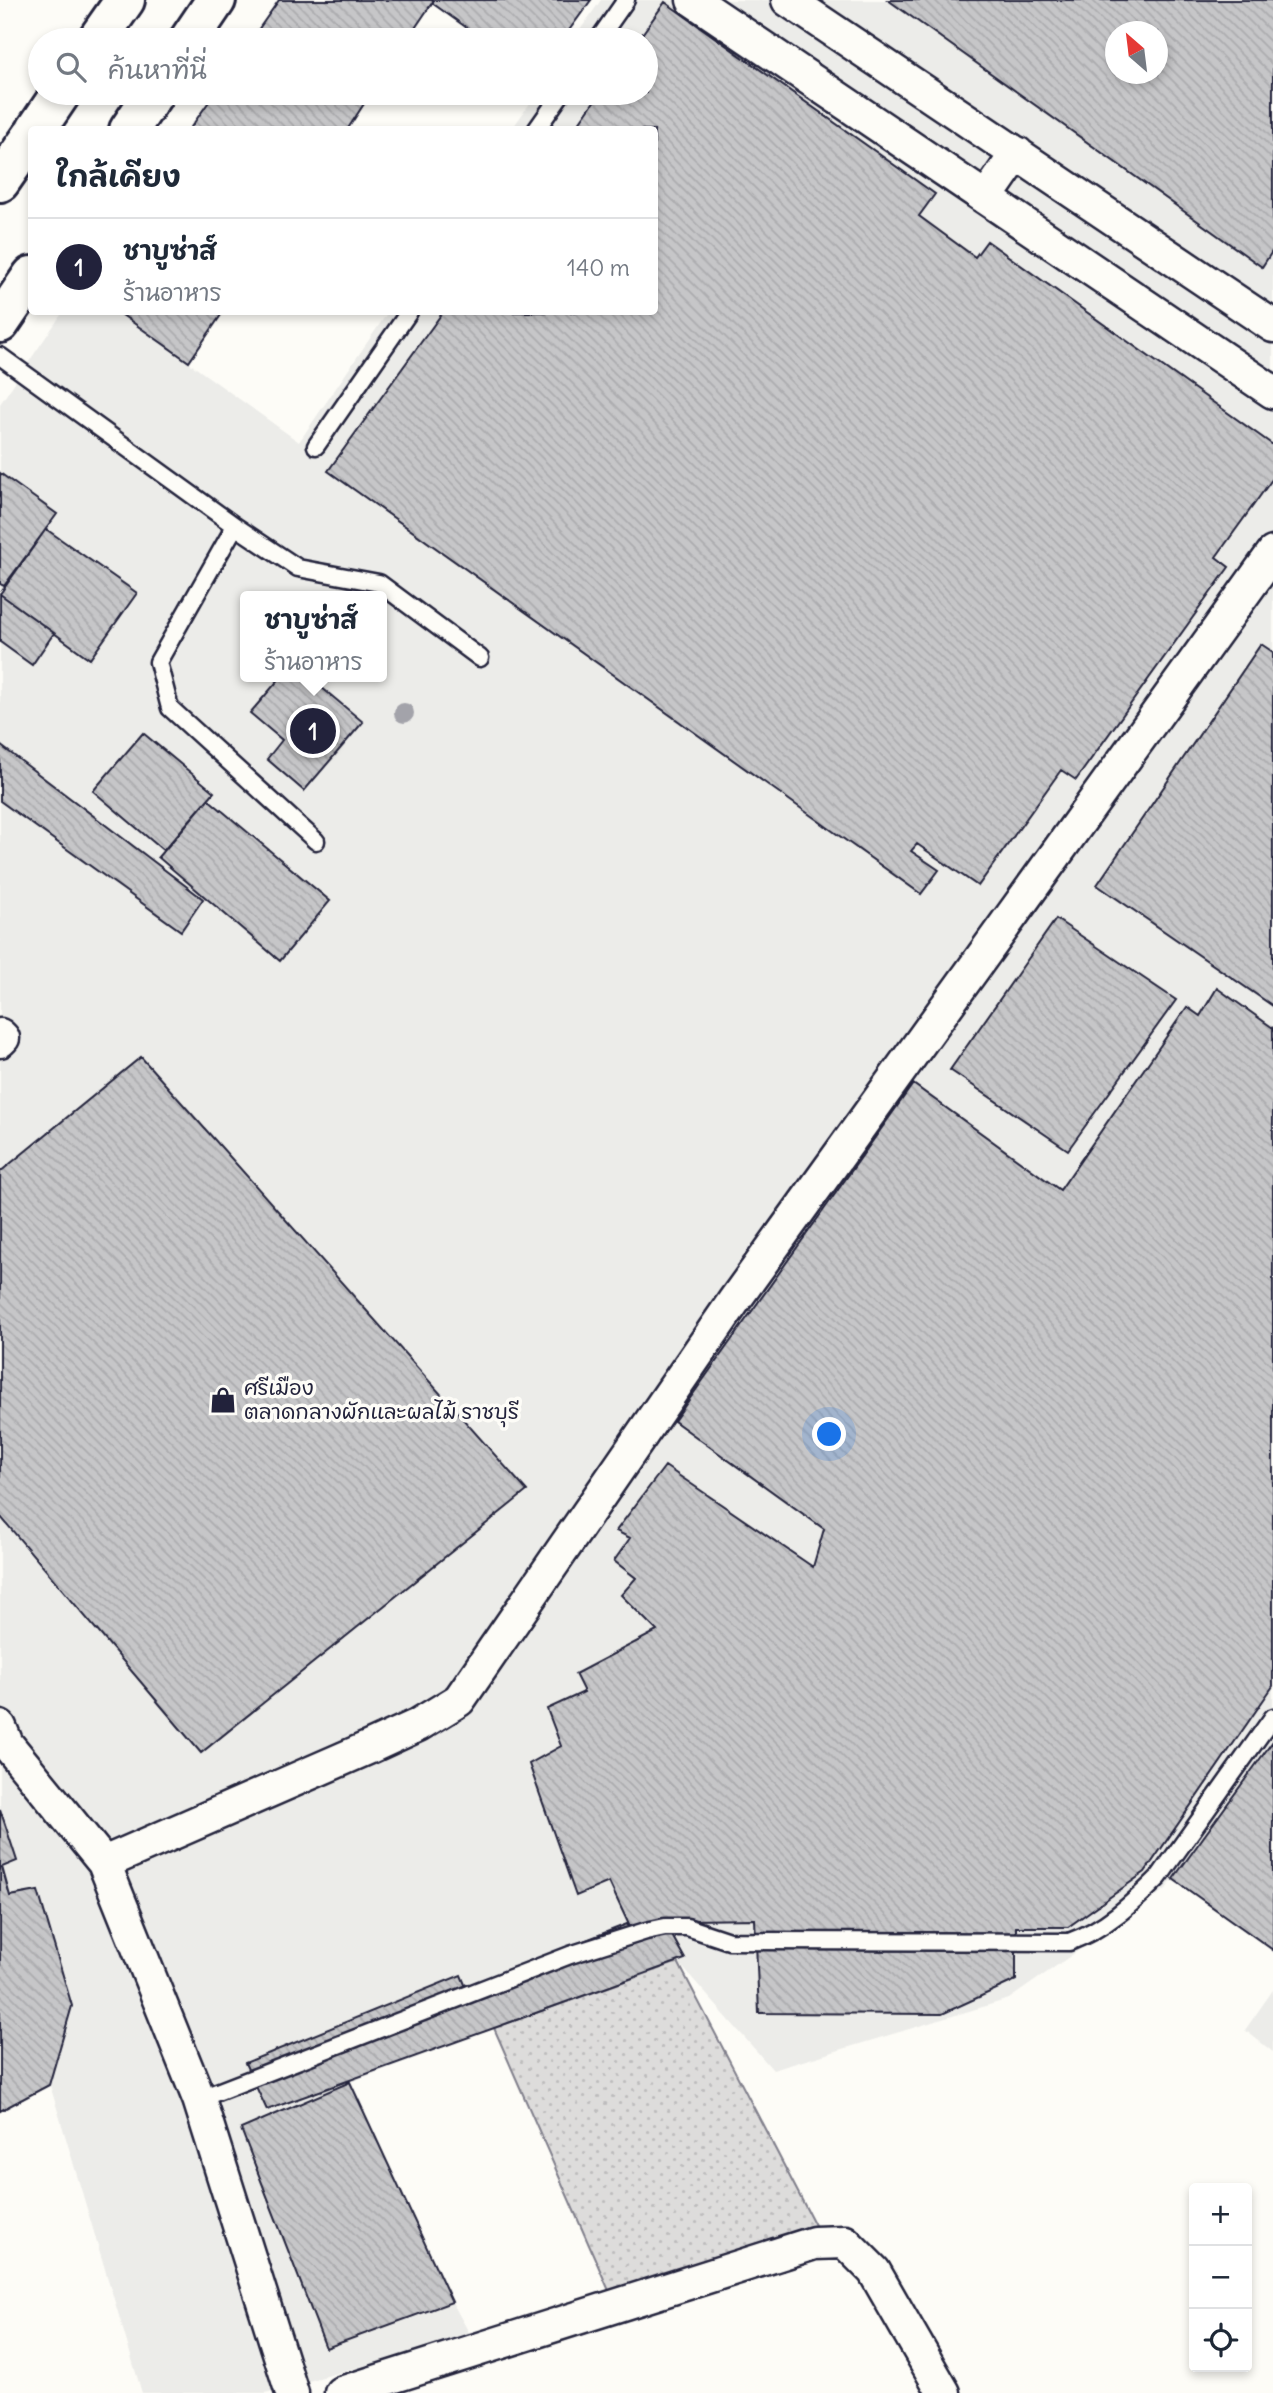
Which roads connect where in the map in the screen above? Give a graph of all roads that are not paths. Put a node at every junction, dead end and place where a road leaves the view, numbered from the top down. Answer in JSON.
{"nodes":[{"id":1,"x":125,"y":0,"type":"edge"},
{"id":2,"x":216,"y":0,"type":"edge"},
{"id":3,"x":626,"y":0,"type":"edge"},
{"id":4,"x":693,"y":0,"type":"edge"},
{"id":5,"x":788,"y":0,"type":"edge"},
{"id":6,"x":105,"y":28,"type":"edge"},
{"id":7,"x":197,"y":28,"type":"edge"},
{"id":8,"x":606,"y":28,"type":"edge"},
{"id":9,"x":53,"y":105,"type":"edge"},
{"id":10,"x":146,"y":105,"type":"edge"},
{"id":11,"x":554,"y":105,"type":"edge"},
{"id":12,"x":39,"y":126,"type":"edge"},
{"id":13,"x":132,"y":126,"type":"edge"},
{"id":14,"x":539,"y":126,"type":"edge"},
{"id":15,"x":28,"y":142,"type":"edge"},
{"id":16,"x":1017,"y":153,"type":"junction"},
{"id":17,"x":0,"y":182,"type":"edge"},
{"id":18,"x":986,"y":198,"type":"junction"},
{"id":19,"x":28,"y":282,"type":"edge"},
{"id":20,"x":407,"y":315,"type":"edge"},
{"id":21,"x":0,"y":323,"type":"edge"},
{"id":22,"x":1273,"y":326,"type":"edge"},
{"id":23,"x":0,"y":356,"type":"edge"},
{"id":24,"x":1273,"y":392,"type":"edge"},
{"id":25,"x":316,"y":446,"type":"dead end"},
{"id":26,"x":234,"y":526,"type":"junction"},
{"id":27,"x":1273,"y":554,"type":"edge"},
{"id":28,"x":480,"y":658,"type":"dead end"},
{"id":29,"x":316,"y":841,"type":"dead end"},
{"id":30,"x":0,"y":1035,"type":"edge"},
{"id":31,"x":0,"y":1041,"type":"edge"},
{"id":32,"x":1273,"y":1717,"type":"edge"},
{"id":33,"x":0,"y":1727,"type":"edge"},
{"id":34,"x":104,"y":1863,"type":"junction"},
{"id":35,"x":199,"y":2099,"type":"junction"},
{"id":36,"x":292,"y":2393,"type":"edge"},
{"id":37,"x":341,"y":2393,"type":"edge"},
{"id":38,"x":944,"y":2393,"type":"edge"}],
"edges":[{"from":1,"to":6,"type":"main road"},
{"from":2,"to":7,"type":"main road"},
{"from":3,"to":8,"type":"lane"},
{"from":4,"to":18,"type":"street"},
{"from":5,"to":16,"type":"street"},
{"from":9,"to":12,"type":"main road"},
{"from":10,"to":13,"type":"main road"},
{"from":11,"to":14,"type":"lane"},
{"from":15,"to":17,"type":"main road"},
{"from":16,"to":18,"type":"street"},
{"from":16,"to":22,"type":"street"},
{"from":18,"to":24,"type":"street"},
{"from":19,"to":21,"type":"main road"},
{"from":20,"to":25,"type":"lane"},
{"from":23,"to":26,"type":"lane"},
{"from":26,"to":28,"type":"lane"},
{"from":26,"to":29,"type":"lane"},
{"from":27,"to":34,"type":"street"},
{"from":30,"to":31,"type":"street"},
{"from":32,"to":35,"type":"lane"},
{"from":33,"to":34,"type":"street"},
{"from":34,"to":35,"type":"street"},
{"from":35,"to":36,"type":"street"},
{"from":37,"to":38,"type":"street"}]}
